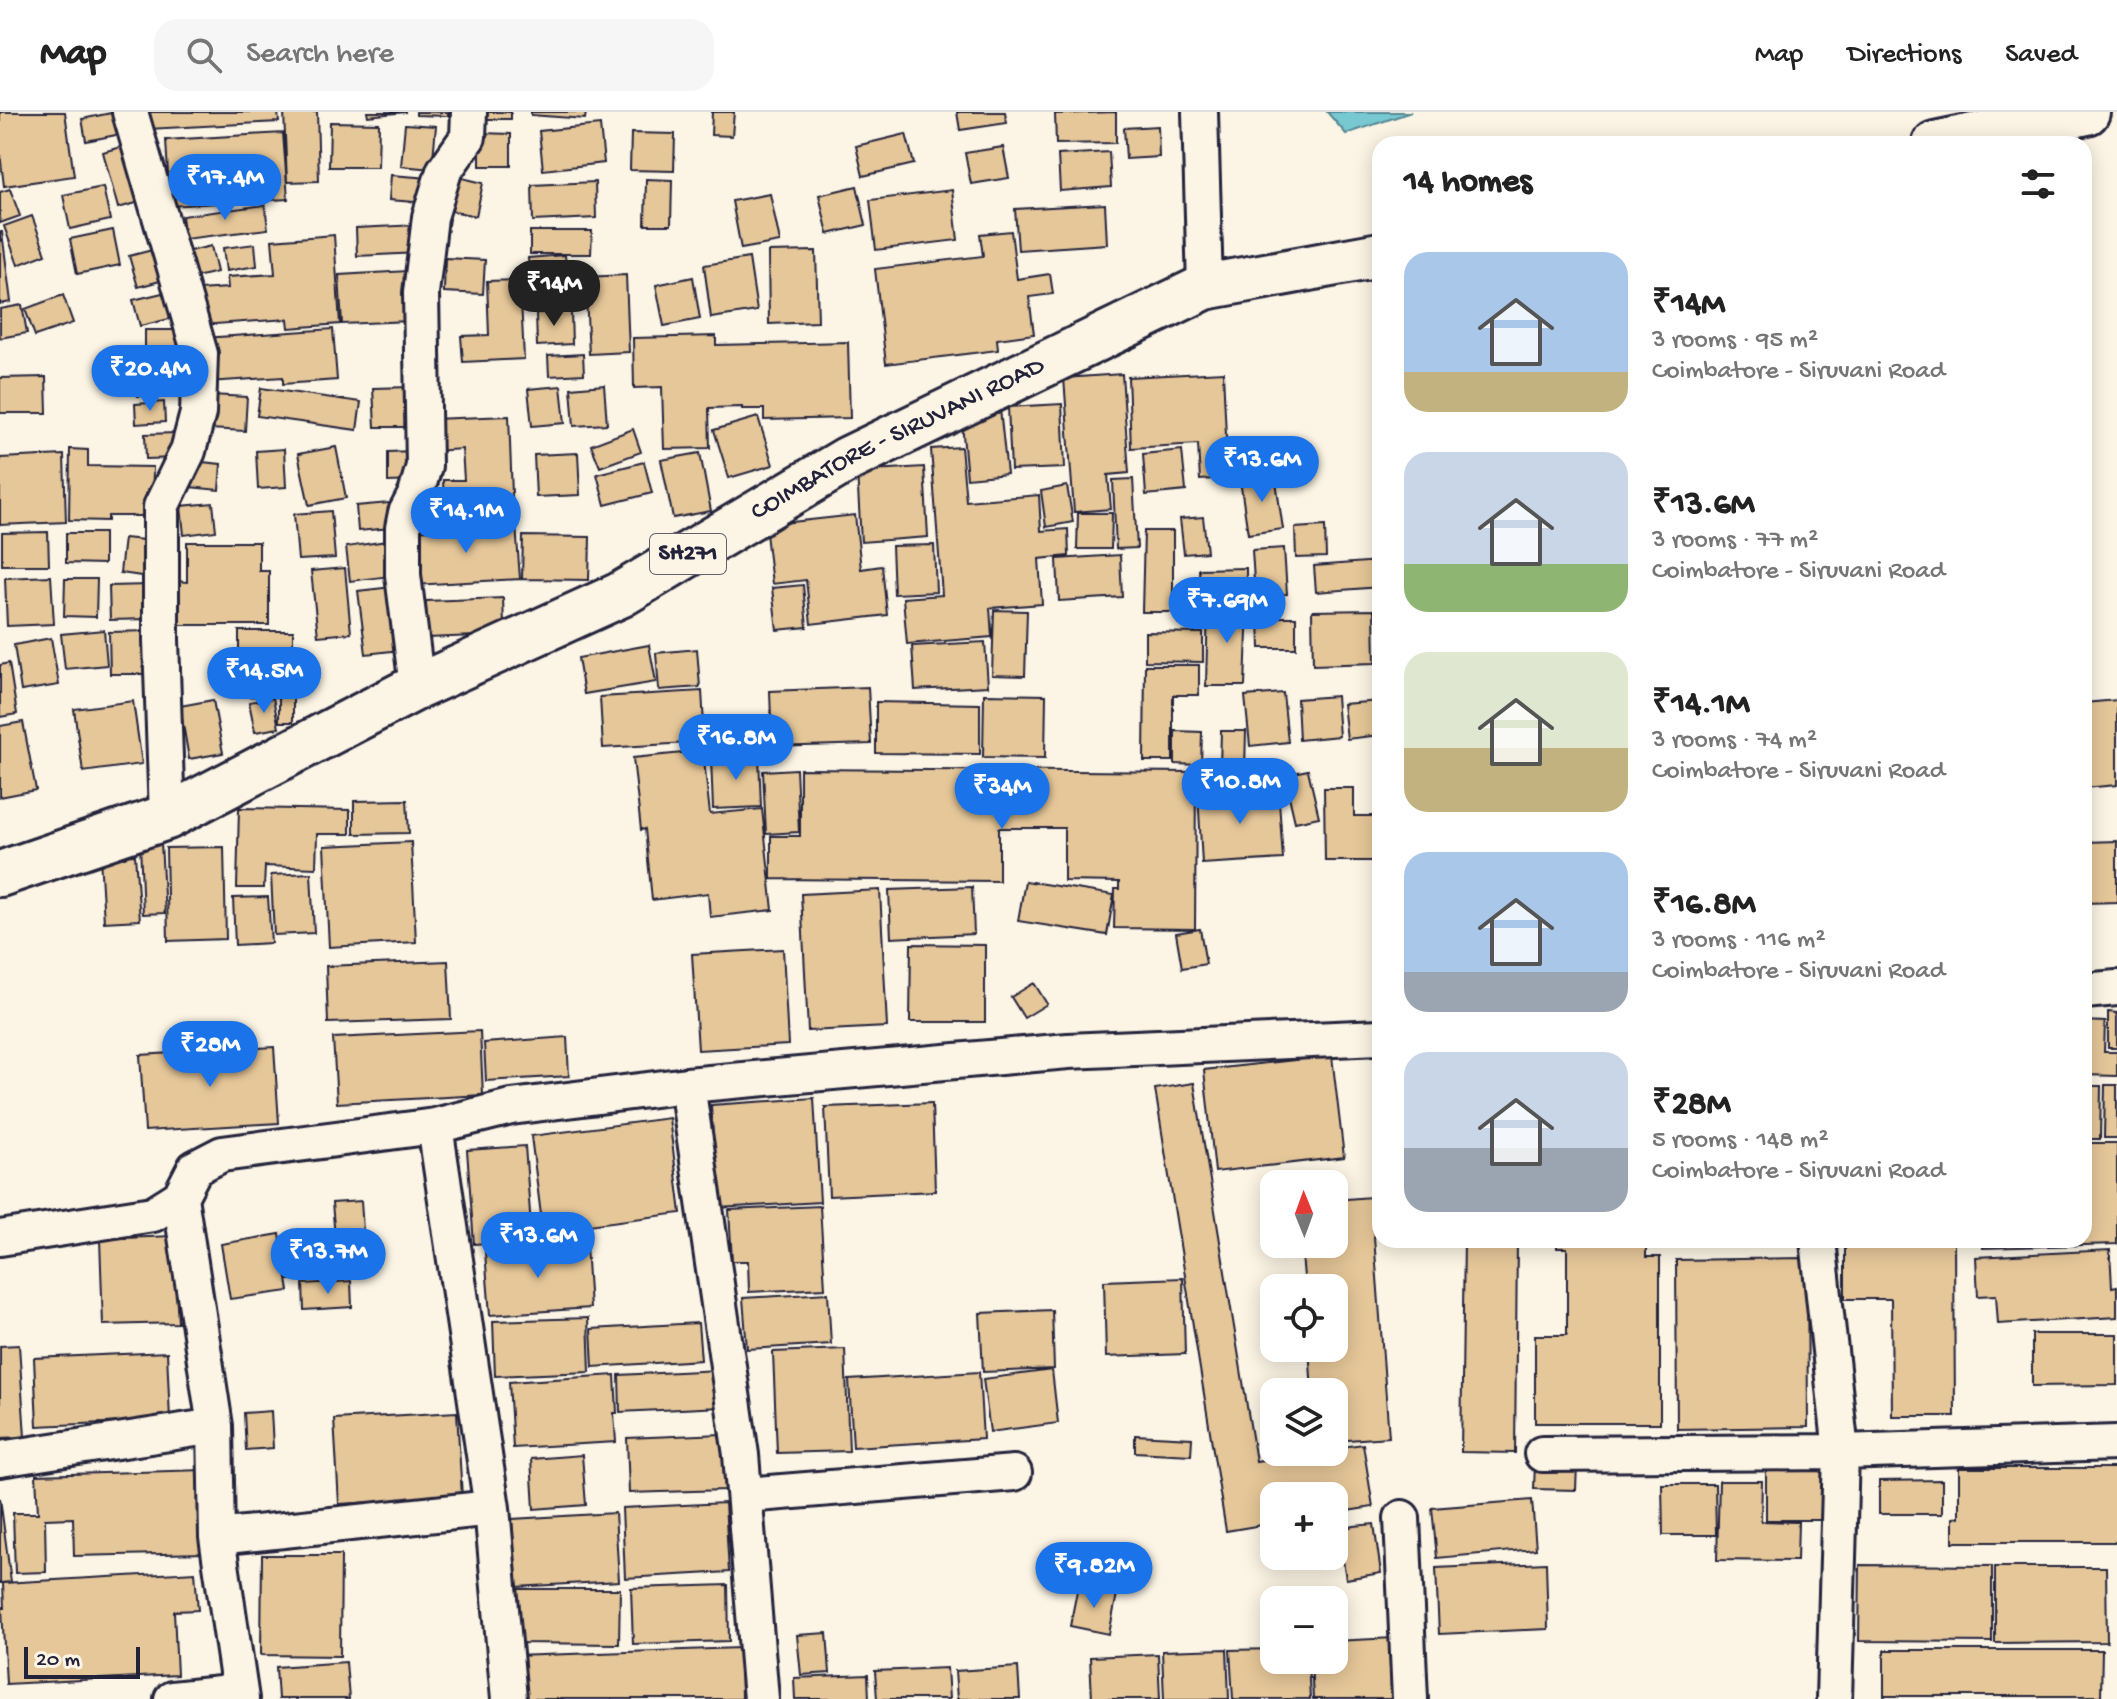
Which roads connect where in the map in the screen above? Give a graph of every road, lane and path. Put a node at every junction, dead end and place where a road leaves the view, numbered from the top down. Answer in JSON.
{"nodes":[{"id":1,"x":130,"y":112,"type":"edge"},
{"id":2,"x":469,"y":112,"type":"edge"},
{"id":3,"x":1200,"y":112,"type":"edge"},
{"id":4,"x":2087,"y":112,"type":"edge"},
{"id":5,"x":1973,"y":136,"type":"edge"},
{"id":6,"x":1372,"y":256,"type":"edge"},
{"id":7,"x":1205,"y":287,"type":"junction"},
{"id":8,"x":417,"y":687,"type":"junction"},
{"id":9,"x":167,"y":817,"type":"junction"},
{"id":10,"x":0,"y":874,"type":"edge"},
{"id":11,"x":2117,"y":988,"type":"edge"},
{"id":12,"x":2092,"y":990,"type":"edge"},
{"id":13,"x":1372,"y":1037,"type":"edge"},
{"id":14,"x":687,"y":1085,"type":"junction"},
{"id":15,"x":435,"y":1126,"type":"junction"},
{"id":16,"x":180,"y":1197,"type":"junction"},
{"id":17,"x":0,"y":1238,"type":"edge"},
{"id":18,"x":1819,"y":1248,"type":"edge"},
{"id":19,"x":215,"y":1426,"type":"junction"},
{"id":20,"x":2117,"y":1443,"type":"edge"},
{"id":21,"x":1841,"y":1452,"type":"junction"},
{"id":22,"x":1542,"y":1454,"type":"dead end"},
{"id":23,"x":0,"y":1459,"type":"edge"},
{"id":24,"x":1014,"y":1473,"type":"dead end"},
{"id":25,"x":745,"y":1495,"type":"junction"},
{"id":26,"x":492,"y":1508,"type":"junction"},
{"id":27,"x":1402,"y":1518,"type":"dead end"},
{"id":28,"x":217,"y":1537,"type":"junction"},
{"id":29,"x":240,"y":1695,"type":"edge"},
{"id":30,"x":172,"y":1699,"type":"edge"},
{"id":31,"x":509,"y":1699,"type":"edge"},
{"id":32,"x":761,"y":1699,"type":"edge"},
{"id":33,"x":1410,"y":1699,"type":"edge"},
{"id":34,"x":1834,"y":1699,"type":"edge"}],
"edges":[{"from":1,"to":9,"type":"street"},
{"from":2,"to":8,"type":"street"},
{"from":3,"to":7,"type":"street"},
{"from":4,"to":5,"type":"main road"},
{"from":6,"to":7,"type":"main road","name":"COIMBATORE - SIRUVANI ROAD","number":"SH271"},
{"from":7,"to":8,"type":"main road","name":"COIMBATORE - SIRUVANI ROAD","number":"SH271"},
{"from":8,"to":9,"type":"main road","name":"COIMBATORE - SIRUVANI ROAD","number":"SH271"},
{"from":9,"to":10,"type":"main road","name":"COIMBATORE - SIRUVANI ROAD","number":"SH271"},
{"from":11,"to":12,"type":"street"},
{"from":13,"to":14,"type":"street"},
{"from":14,"to":15,"type":"street"},
{"from":14,"to":25,"type":"street"},
{"from":15,"to":16,"type":"street"},
{"from":15,"to":26,"type":"street"},
{"from":16,"to":17,"type":"street"},
{"from":16,"to":19,"type":"street"},
{"from":18,"to":21,"type":"street"},
{"from":19,"to":23,"type":"street"},
{"from":19,"to":28,"type":"street"},
{"from":20,"to":21,"type":"street"},
{"from":21,"to":22,"type":"street"},
{"from":21,"to":34,"type":"street"},
{"from":24,"to":25,"type":"street"},
{"from":25,"to":32,"type":"street"},
{"from":26,"to":28,"type":"street"},
{"from":26,"to":31,"type":"street"},
{"from":27,"to":33,"type":"street"},
{"from":28,"to":29,"type":"street"},
{"from":29,"to":30,"type":"street"}]}
